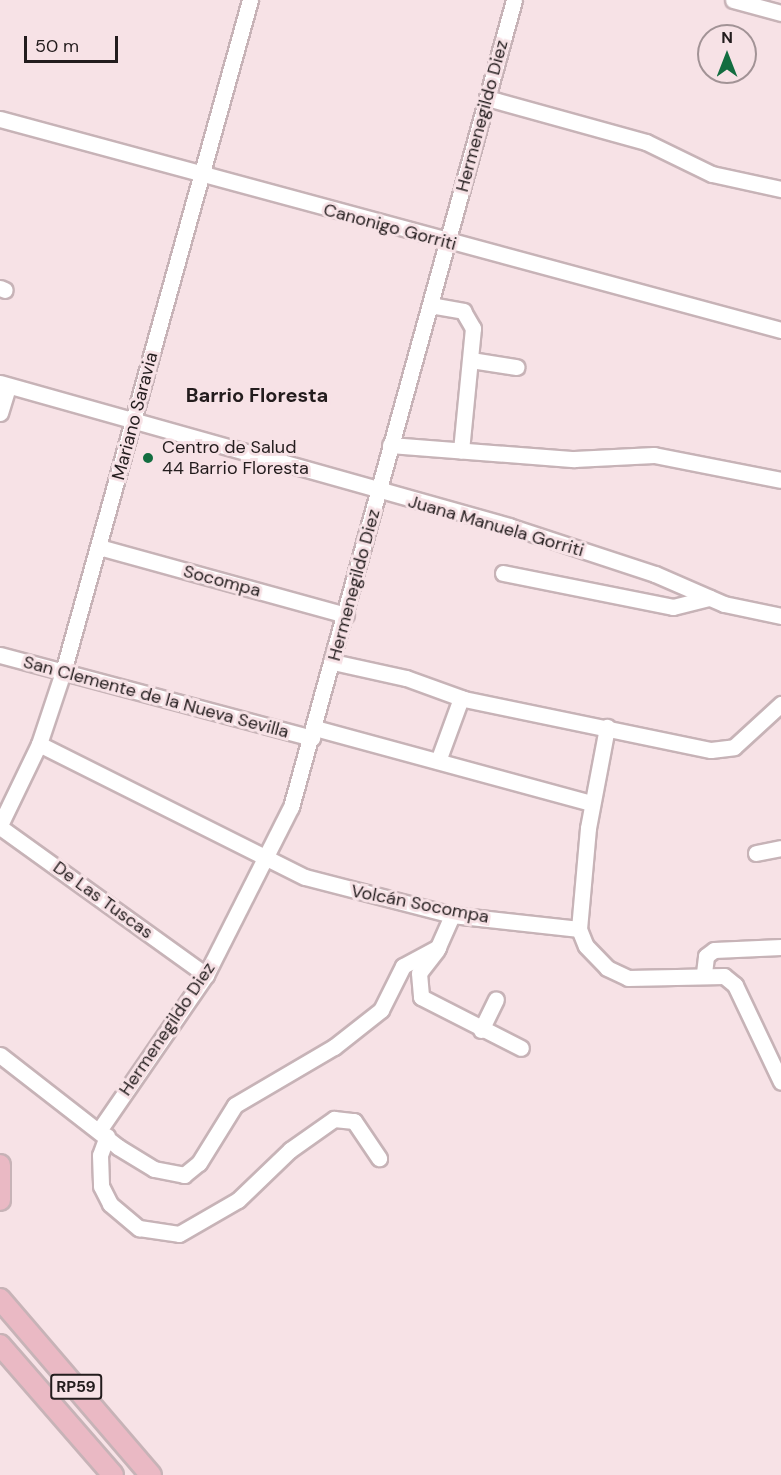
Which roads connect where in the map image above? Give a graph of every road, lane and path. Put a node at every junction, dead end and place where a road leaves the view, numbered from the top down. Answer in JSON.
{"nodes":[{"id":1,"x":250,"y":0,"type":"edge"},
{"id":2,"x":513,"y":0,"type":"edge"},
{"id":3,"x":733,"y":0,"type":"edge"},
{"id":4,"x":781,"y":13,"type":"edge"},
{"id":5,"x":487,"y":98,"type":"junction"},
{"id":6,"x":0,"y":119,"type":"edge"},
{"id":7,"x":200,"y":175,"type":"junction"},
{"id":8,"x":781,"y":189,"type":"edge"},
{"id":9,"x":448,"y":243,"type":"junction"},
{"id":10,"x":430,"y":305,"type":"junction"},
{"id":11,"x":781,"y":330,"type":"edge"},
{"id":12,"x":471,"y":360,"type":"junction"},
{"id":13,"x":516,"y":367,"type":"dead end"},
{"id":14,"x":4,"y":385,"type":"edge"},
{"id":15,"x":0,"y":413,"type":"edge"},
{"id":16,"x":134,"y":422,"type":"junction"},
{"id":17,"x":390,"y":445,"type":"junction"},
{"id":18,"x":461,"y":450,"type":"junction"},
{"id":19,"x":781,"y":480,"type":"edge"},
{"id":20,"x":379,"y":493,"type":"junction"},
{"id":21,"x":99,"y":547,"type":"junction"},
{"id":22,"x":503,"y":573,"type":"dead end"},
{"id":23,"x":710,"y":598,"type":"junction"},
{"id":24,"x":346,"y":615,"type":"junction"},
{"id":25,"x":781,"y":615,"type":"edge"},
{"id":26,"x":0,"y":655,"type":"edge"},
{"id":27,"x":333,"y":662,"type":"junction"},
{"id":28,"x":63,"y":672,"type":"junction"},
{"id":29,"x":461,"y":698,"type":"junction"},
{"id":30,"x":781,"y":704,"type":"edge"},
{"id":31,"x":607,"y":727,"type":"junction"},
{"id":32,"x":313,"y":733,"type":"junction"},
{"id":33,"x":39,"y":744,"type":"junction"},
{"id":34,"x":438,"y":761,"type":"junction"},
{"id":35,"x":592,"y":803,"type":"junction"},
{"id":36,"x":0,"y":826,"type":"edge"},
{"id":37,"x":781,"y":848,"type":"edge"},
{"id":38,"x":756,"y":853,"type":"dead end"},
{"id":39,"x":268,"y":860,"type":"junction"},
{"id":40,"x":452,"y":915,"type":"junction"},
{"id":41,"x":579,"y":929,"type":"junction"},
{"id":42,"x":781,"y":946,"type":"edge"},
{"id":43,"x":438,"y":947,"type":"junction"},
{"id":44,"x":704,"y":973,"type":"junction"},
{"id":45,"x":206,"y":975,"type":"junction"},
{"id":46,"x":496,"y":999,"type":"dead end"},
{"id":47,"x":481,"y":1030,"type":"junction"},
{"id":48,"x":521,"y":1048,"type":"dead end"},
{"id":49,"x":0,"y":1055,"type":"edge"},
{"id":50,"x":781,"y":1082,"type":"edge"},
{"id":51,"x":103,"y":1132,"type":"junction"},
{"id":52,"x":380,"y":1158,"type":"dead end"},
{"id":53,"x":0,"y":1165,"type":"edge"},
{"id":54,"x":0,"y":1200,"type":"edge"},
{"id":55,"x":0,"y":1299,"type":"edge"},
{"id":56,"x":0,"y":1345,"type":"edge"},
{"id":57,"x":113,"y":1475,"type":"edge"},
{"id":58,"x":151,"y":1475,"type":"edge"}],
"edges":[{"from":1,"to":7,"type":"street","name":"Mariano Saravia"},
{"from":2,"to":5,"type":"street","name":"Hermenegildo Diez"},
{"from":3,"to":4,"type":"street"},
{"from":5,"to":8,"type":"street"},
{"from":5,"to":9,"type":"street","name":"Hermenegildo Diez"},
{"from":6,"to":7,"type":"street","name":"Canonigo Gorriti"},
{"from":7,"to":9,"type":"street","name":"Canonigo Gorriti"},
{"from":7,"to":16,"type":"street","name":"Mariano Saravia"},
{"from":9,"to":10,"type":"street","name":"Hermenegildo Diez"},
{"from":9,"to":11,"type":"street","name":"Canonigo Gorriti"},
{"from":10,"to":12,"type":"street"},
{"from":10,"to":17,"type":"street","name":"Hermenegildo Diez"},
{"from":12,"to":13,"type":"street"},
{"from":12,"to":18,"type":"street"},
{"from":14,"to":15,"type":"street"},
{"from":14,"to":16,"type":"street","name":"Juana Manuela Gorriti"},
{"from":16,"to":20,"type":"street","name":"Juana Manuela Gorriti"},
{"from":16,"to":21,"type":"street","name":"Mariano Saravia"},
{"from":17,"to":18,"type":"street"},
{"from":17,"to":20,"type":"street","name":"Hermenegildo Diez"},
{"from":18,"to":19,"type":"street"},
{"from":20,"to":23,"type":"street","name":"Juana Manuela Gorriti"},
{"from":20,"to":24,"type":"street","name":"Hermenegildo Diez"},
{"from":21,"to":24,"type":"street","name":"Socompa"},
{"from":21,"to":28,"type":"street","name":"Mariano Saravia"},
{"from":22,"to":23,"type":"street"},
{"from":23,"to":25,"type":"street","name":"Juana Manuela Gorriti"},
{"from":24,"to":27,"type":"street","name":"Hermenegildo Diez"},
{"from":26,"to":28,"type":"street","name":"San Clemente de la Nueva Sevilla"},
{"from":27,"to":29,"type":"street"},
{"from":27,"to":32,"type":"street","name":"Hermenegildo Diez"},
{"from":28,"to":32,"type":"street","name":"San Clemente de la Nueva Sevilla"},
{"from":28,"to":33,"type":"street","name":"Mariano Saravia"},
{"from":29,"to":31,"type":"street"},
{"from":29,"to":34,"type":"street"},
{"from":30,"to":31,"type":"street"},
{"from":31,"to":35,"type":"street"},
{"from":32,"to":34,"type":"street","name":"San Clemente de la Nueva Sevilla"},
{"from":32,"to":39,"type":"street","name":"Hermenegildo Diez"},
{"from":33,"to":36,"type":"street","name":"Mariano Saravia"},
{"from":33,"to":39,"type":"street","name":"Volcán Socompa"},
{"from":34,"to":35,"type":"street","name":"San Clemente de la Nueva Sevilla"},
{"from":35,"to":41,"type":"street"},
{"from":36,"to":45,"type":"street","name":"De Las Tuscas"},
{"from":37,"to":38,"type":"street"},
{"from":39,"to":40,"type":"street","name":"Volcán Socompa"},
{"from":39,"to":45,"type":"street","name":"Hermenegildo Diez"},
{"from":40,"to":41,"type":"street","name":"Volcán Socompa"},
{"from":40,"to":43,"type":"street"},
{"from":41,"to":44,"type":"street"},
{"from":42,"to":44,"type":"street"},
{"from":43,"to":47,"type":"street"},
{"from":43,"to":51,"type":"street"},
{"from":44,"to":50,"type":"street"},
{"from":45,"to":51,"type":"street","name":"Hermenegildo Diez"},
{"from":46,"to":47,"type":"street"},
{"from":47,"to":48,"type":"street"},
{"from":49,"to":51,"type":"street"},
{"from":51,"to":52,"type":"street"},
{"from":53,"to":54,"type":"main road"},
{"from":55,"to":58,"type":"main road","number":"RP59"},
{"from":56,"to":57,"type":"main road","number":"RP59"}]}
